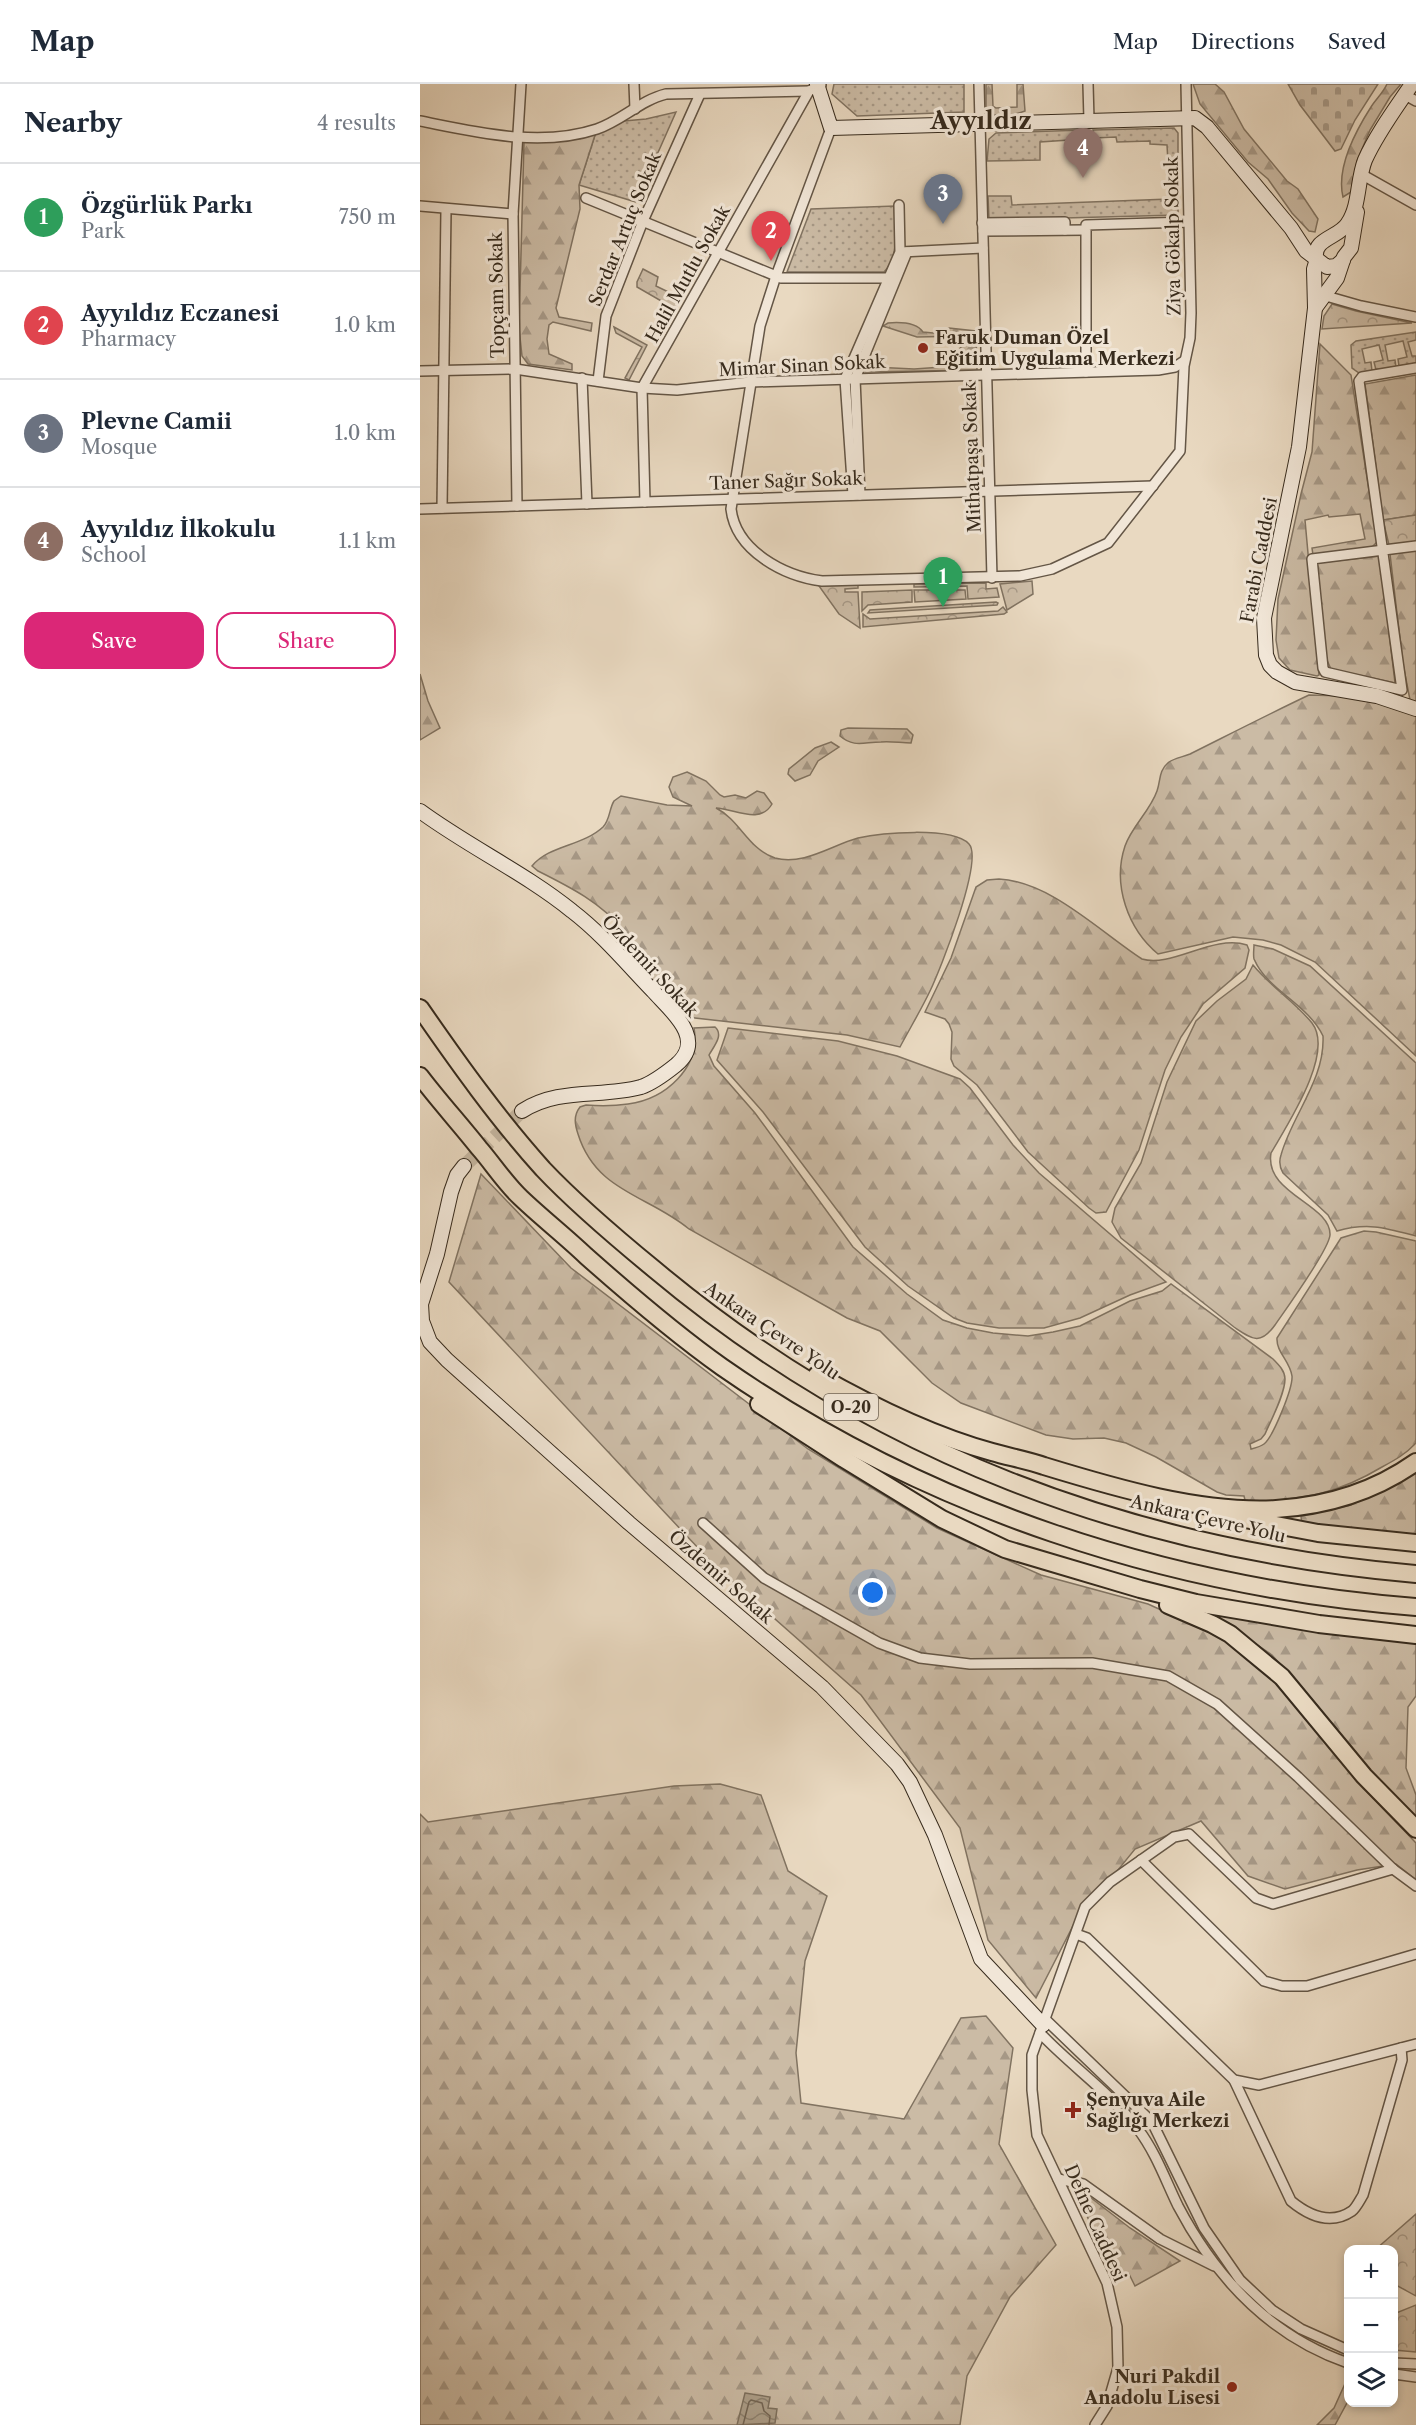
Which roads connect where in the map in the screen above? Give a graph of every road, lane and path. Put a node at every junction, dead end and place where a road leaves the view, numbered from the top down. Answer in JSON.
{"nodes":[{"id":1,"x":521,"y":84,"type":"edge"},
{"id":2,"x":634,"y":84,"type":"edge"},
{"id":3,"x":979,"y":84,"type":"edge"},
{"id":4,"x":1088,"y":84,"type":"edge"},
{"id":5,"x":1186,"y":84,"type":"edge"},
{"id":6,"x":817,"y":86,"type":"edge"},
{"id":7,"x":1411,"y":93,"type":"edge"},
{"id":8,"x":699,"y":94,"type":"junction"},
{"id":9,"x":635,"y":110,"type":"junction"},
{"id":10,"x":1187,"y":117,"type":"junction"},
{"id":11,"x":1089,"y":120,"type":"junction"},
{"id":12,"x":420,"y":121,"type":"edge"},
{"id":13,"x":980,"y":123,"type":"junction"},
{"id":14,"x":831,"y":128,"type":"junction"},
{"id":15,"x":519,"y":137,"type":"junction"},
{"id":16,"x":1361,"y":174,"type":"junction"},
{"id":17,"x":1359,"y":189,"type":"junction"},
{"id":18,"x":586,"y":198,"type":"dead end"},
{"id":19,"x":899,"y":205,"type":"dead end"},
{"id":20,"x":1416,"y":205,"type":"edge"},
{"id":21,"x":420,"y":206,"type":"edge"},
{"id":22,"x":446,"y":210,"type":"junction"},
{"id":23,"x":513,"y":214,"type":"junction"},
{"id":24,"x":644,"y":221,"type":"junction"},
{"id":25,"x":1188,"y":222,"type":"junction"},
{"id":26,"x":983,"y":227,"type":"junction"},
{"id":27,"x":1087,"y":227,"type":"junction"},
{"id":28,"x":1291,"y":228,"type":"junction"},
{"id":29,"x":1325,"y":241,"type":"junction"},
{"id":30,"x":983,"y":248,"type":"junction"},
{"id":31,"x":904,"y":252,"type":"junction"},
{"id":32,"x":719,"y":253,"type":"junction"},
{"id":33,"x":1317,"y":258,"type":"junction"},
{"id":34,"x":1344,"y":259,"type":"junction"},
{"id":35,"x":776,"y":276,"type":"junction"},
{"id":36,"x":888,"y":278,"type":"junction"},
{"id":37,"x":1318,"y":299,"type":"junction"},
{"id":38,"x":1416,"y":317,"type":"edge"},
{"id":39,"x":1184,"y":361,"type":"junction"},
{"id":40,"x":1416,"y":368,"type":"edge"},
{"id":41,"x":515,"y":369,"type":"junction"},
{"id":42,"x":444,"y":370,"type":"junction"},
{"id":43,"x":420,"y":371,"type":"edge"},
{"id":44,"x":1086,"y":372,"type":"junction"},
{"id":45,"x":986,"y":375,"type":"junction"},
{"id":46,"x":582,"y":378,"type":"junction"},
{"id":47,"x":850,"y":379,"type":"junction"},
{"id":48,"x":598,"y":381,"type":"junction"},
{"id":49,"x":747,"y":385,"type":"junction"},
{"id":50,"x":642,"y":388,"type":"junction"},
{"id":51,"x":1156,"y":483,"type":"junction"},
{"id":52,"x":990,"y":491,"type":"junction"},
{"id":53,"x":857,"y":495,"type":"junction"},
{"id":54,"x":733,"y":499,"type":"junction"},
{"id":55,"x":645,"y":502,"type":"junction"},
{"id":56,"x":587,"y":504,"type":"junction"},
{"id":57,"x":517,"y":506,"type":"junction"},
{"id":58,"x":442,"y":508,"type":"junction"},
{"id":59,"x":420,"y":509,"type":"edge"},
{"id":60,"x":1416,"y":546,"type":"edge"},
{"id":61,"x":1383,"y":550,"type":"junction"},
{"id":62,"x":774,"y":565,"type":"junction"},
{"id":63,"x":992,"y":578,"type":"junction"},
{"id":64,"x":1416,"y":709,"type":"edge"},
{"id":65,"x":420,"y":811,"type":"edge"},
{"id":66,"x":420,"y":1008,"type":"edge"},
{"id":67,"x":420,"y":1076,"type":"edge"},
{"id":68,"x":522,"y":1111,"type":"tunnel mouth"},
{"id":69,"x":464,"y":1166,"type":"tunnel mouth"},
{"id":70,"x":519,"y":1196,"type":"junction"},
{"id":71,"x":603,"y":1227,"type":"junction"},
{"id":72,"x":422,"y":1293,"type":"edge"},
{"id":73,"x":1416,"y":1462,"type":"edge"},
{"id":74,"x":1120,"y":1488,"type":"junction"},
{"id":75,"x":703,"y":1523,"type":"dead end"},
{"id":76,"x":1416,"y":1543,"type":"edge"},
{"id":77,"x":1005,"y":1549,"type":"junction"},
{"id":78,"x":1416,"y":1574,"type":"edge"},
{"id":79,"x":1416,"y":1607,"type":"edge"},
{"id":80,"x":1416,"y":1635,"type":"edge"},
{"id":81,"x":1416,"y":1829,"type":"edge"},
{"id":82,"x":1141,"y":1860,"type":"junction"},
{"id":83,"x":1393,"y":1869,"type":"junction"},
{"id":84,"x":1416,"y":1886,"type":"edge"},
{"id":85,"x":1076,"y":1934,"type":"junction"},
{"id":86,"x":1416,"y":1954,"type":"edge"},
{"id":87,"x":1043,"y":2026,"type":"junction"},
{"id":88,"x":1416,"y":2044,"type":"edge"},
{"id":89,"x":1401,"y":2048,"type":"junction"},
{"id":90,"x":1234,"y":2079,"type":"junction"},
{"id":91,"x":1058,"y":2179,"type":"junction"},
{"id":92,"x":1217,"y":2267,"type":"junction"},
{"id":93,"x":1344,"y":2348,"type":"edge"},
{"id":94,"x":1344,"y":2361,"type":"edge"},
{"id":95,"x":1398,"y":2363,"type":"edge"},
{"id":96,"x":1416,"y":2364,"type":"edge"},
{"id":97,"x":1398,"y":2374,"type":"edge"},
{"id":98,"x":1416,"y":2376,"type":"edge"},
{"id":99,"x":1095,"y":2425,"type":"edge"}],
"edges":[{"from":1,"to":15,"type":"street","name":"Topçam Sokak"},
{"from":2,"to":9,"type":"street"},
{"from":3,"to":13,"type":"street","name":"Mithatpaşa Sokak"},
{"from":4,"to":11,"type":"street"},
{"from":5,"to":10,"type":"street","name":"Ziya Gökalp Sokak"},
{"from":6,"to":8,"type":"street"},
{"from":6,"to":14,"type":"street"},
{"from":6,"to":32,"type":"street","name":"Halil Mutlu Sokak"},
{"from":7,"to":16,"type":"street"},
{"from":8,"to":9,"type":"street"},
{"from":8,"to":24,"type":"street","name":"Serdar Artuç Sokak"},
{"from":9,"to":15,"type":"street"},
{"from":10,"to":11,"type":"street"},
{"from":10,"to":25,"type":"street","name":"Ziya Gökalp Sokak"},
{"from":10,"to":28,"type":"street"},
{"from":11,"to":13,"type":"street"},
{"from":12,"to":15,"type":"street"},
{"from":13,"to":14,"type":"street"},
{"from":13,"to":26,"type":"street","name":"Mithatpaşa Sokak"},
{"from":14,"to":35,"type":"street"},
{"from":15,"to":23,"type":"street","name":"Topçam Sokak"},
{"from":16,"to":17,"type":"street"},
{"from":16,"to":20,"type":"street"},
{"from":17,"to":29,"type":"street"},
{"from":17,"to":34,"type":"street"},
{"from":18,"to":24,"type":"street"},
{"from":19,"to":31,"type":"street"},
{"from":21,"to":22,"type":"street"},
{"from":22,"to":23,"type":"street"},
{"from":22,"to":42,"type":"street"},
{"from":23,"to":41,"type":"street","name":"Topçam Sokak"},
{"from":24,"to":32,"type":"street"},
{"from":24,"to":48,"type":"street","name":"Serdar Artuç Sokak"},
{"from":25,"to":27,"type":"street"},
{"from":25,"to":39,"type":"street","name":"Ziya Gökalp Sokak"},
{"from":26,"to":27,"type":"street"},
{"from":26,"to":30,"type":"street","name":"Mithatpaşa Sokak"},
{"from":27,"to":44,"type":"street"},
{"from":28,"to":29,"type":"street"},
{"from":28,"to":33,"type":"street"},
{"from":29,"to":33,"type":"street"},
{"from":29,"to":34,"type":"street"},
{"from":30,"to":31,"type":"street"},
{"from":30,"to":45,"type":"street","name":"Mithatpaşa Sokak"},
{"from":31,"to":36,"type":"street"},
{"from":31,"to":47,"type":"street"},
{"from":32,"to":35,"type":"street"},
{"from":32,"to":50,"type":"street","name":"Halil Mutlu Sokak"},
{"from":33,"to":34,"type":"street"},
{"from":33,"to":37,"type":"street","name":"Farabi Caddesi"},
{"from":34,"to":37,"type":"street"},
{"from":35,"to":36,"type":"street"},
{"from":35,"to":49,"type":"street"},
{"from":36,"to":47,"type":"street"},
{"from":37,"to":38,"type":"street"},
{"from":37,"to":64,"type":"street","name":"Farabi Caddesi"},
{"from":39,"to":44,"type":"street","name":"Mimar Sinan Sokak"},
{"from":39,"to":51,"type":"street","name":"Ziya Gökalp Sokak"},
{"from":40,"to":61,"type":"street"},
{"from":41,"to":42,"type":"street","name":"Mimar Sinan Sokak"},
{"from":41,"to":46,"type":"street","name":"Mimar Sinan Sokak"},
{"from":41,"to":57,"type":"street","name":"Topçam Sokak"},
{"from":42,"to":43,"type":"street","name":"Mimar Sinan Sokak"},
{"from":42,"to":58,"type":"street"},
{"from":44,"to":45,"type":"street","name":"Mimar Sinan Sokak"},
{"from":45,"to":47,"type":"street","name":"Mimar Sinan Sokak"},
{"from":45,"to":52,"type":"street","name":"Mithatpaşa Sokak"},
{"from":46,"to":48,"type":"street","name":"Mimar Sinan Sokak"},
{"from":46,"to":56,"type":"street"},
{"from":47,"to":49,"type":"street","name":"Mimar Sinan Sokak"},
{"from":47,"to":53,"type":"street"},
{"from":48,"to":50,"type":"street","name":"Mimar Sinan Sokak"},
{"from":49,"to":49,"type":"street"},
{"from":49,"to":50,"type":"street","name":"Mimar Sinan Sokak"},
{"from":49,"to":54,"type":"street"},
{"from":50,"to":55,"type":"street"},
{"from":51,"to":52,"type":"street","name":"Taner Sağır Sokak"},
{"from":51,"to":62,"type":"street"},
{"from":51,"to":63,"type":"street"},
{"from":52,"to":53,"type":"street","name":"Taner Sağır Sokak"},
{"from":52,"to":63,"type":"street","name":"Mithatpaşa Sokak"},
{"from":53,"to":54,"type":"street","name":"Taner Sağır Sokak"},
{"from":54,"to":55,"type":"street","name":"Taner Sağır Sokak"},
{"from":54,"to":62,"type":"street"},
{"from":55,"to":56,"type":"street","name":"Taner Sağır Sokak"},
{"from":56,"to":57,"type":"street","name":"Taner Sağır Sokak"},
{"from":57,"to":58,"type":"street","name":"Taner Sağır Sokak"},
{"from":58,"to":59,"type":"street","name":"Taner Sağır Sokak"},
{"from":60,"to":61,"type":"street"},
{"from":61,"to":61,"type":"street"},
{"from":62,"to":63,"type":"street"},
{"from":65,"to":68,"type":"street","name":"Özdemir Sokak"},
{"from":66,"to":71,"type":"highway","name":"Ankara Çevre Yolu","number":"O-20"},
{"from":67,"to":70,"type":"highway","number":"O-20"},
{"from":69,"to":72,"type":"street","name":"Özdemir Sokak"},
{"from":70,"to":77,"type":"highway"},
{"from":70,"to":79,"type":"highway","number":"O-20"},
{"from":71,"to":74,"type":"highway"},
{"from":71,"to":78,"type":"highway","name":"Ankara Çevre Yolu","number":"O-20"},
{"from":72,"to":87,"type":"street","name":"Özdemir Sokak"},
{"from":73,"to":74,"type":"highway"},
{"from":74,"to":76,"type":"highway"},
{"from":75,"to":83,"type":"street"},
{"from":77,"to":80,"type":"highway"},
{"from":77,"to":81,"type":"highway"},
{"from":82,"to":83,"type":"street","name":"Defne Caddesi"},
{"from":82,"to":85,"type":"street","name":"Defne Caddesi"},
{"from":82,"to":86,"type":"street"},
{"from":83,"to":84,"type":"street"},
{"from":85,"to":87,"type":"street","name":"Defne Caddesi"},
{"from":85,"to":90,"type":"street"},
{"from":87,"to":91,"type":"street","name":"Defne Caddesi"},
{"from":87,"to":92,"type":"street"},
{"from":87,"to":93,"type":"street"},
{"from":88,"to":89,"type":"street"},
{"from":89,"to":90,"type":"street"},
{"from":89,"to":90,"type":"street"},
{"from":91,"to":92,"type":"street"},
{"from":91,"to":99,"type":"street","name":"Defne Caddesi"},
{"from":92,"to":94,"type":"street"},
{"from":95,"to":96,"type":"street"},
{"from":97,"to":98,"type":"street"}]}
